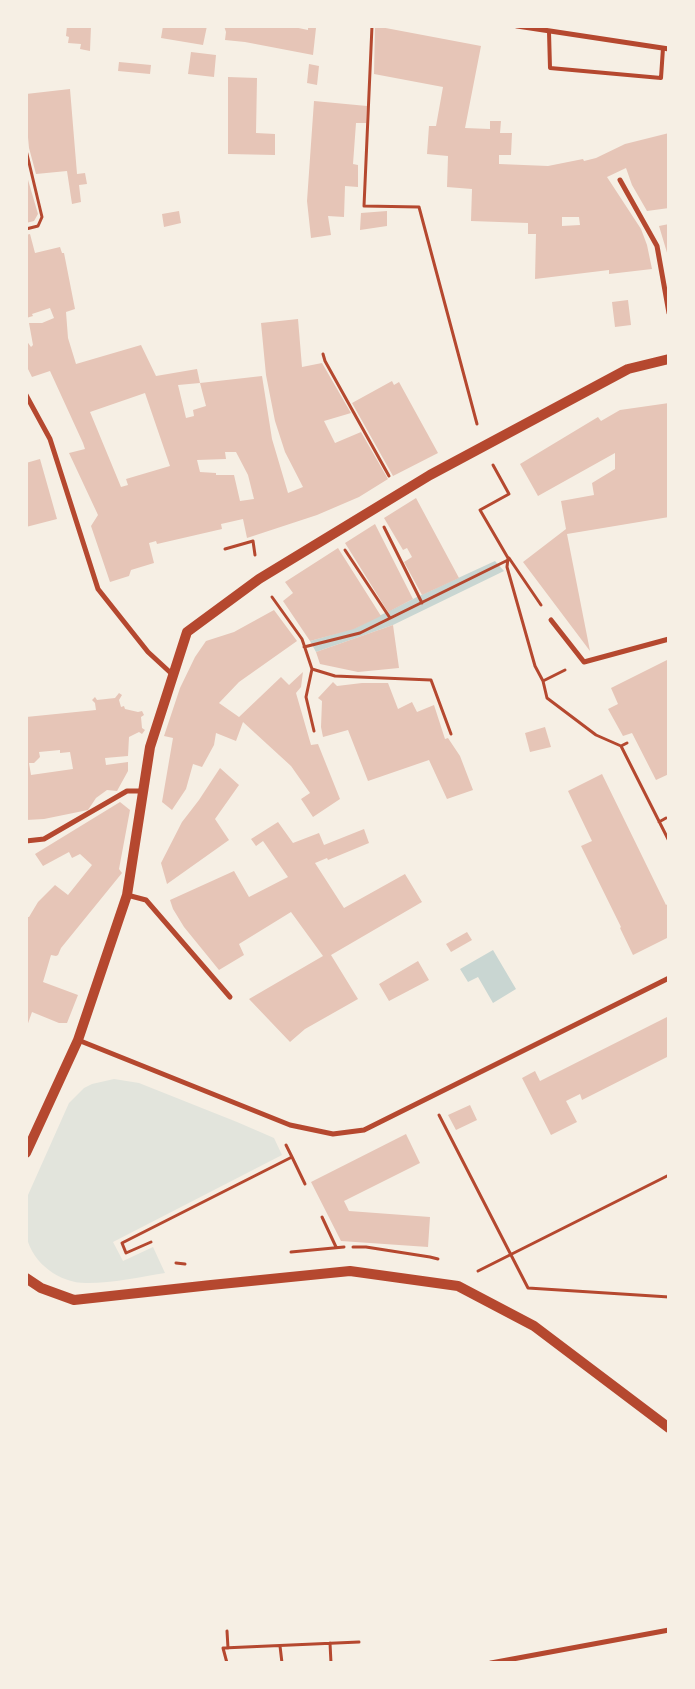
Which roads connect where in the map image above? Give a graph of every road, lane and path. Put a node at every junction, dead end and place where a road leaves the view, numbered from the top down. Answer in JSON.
{"nodes":[{"id":1,"x":372,"y":26,"type":"edge"},
{"id":2,"x":517,"y":26,"type":"edge"},
{"id":3,"x":549,"y":32,"type":"junction"},
{"id":4,"x":666,"y":48,"type":"edge"},
{"id":5,"x":26,"y":150,"type":"edge"},
{"id":6,"x":620,"y":180,"type":"dead end"},
{"id":7,"x":26,"y":229,"type":"edge"},
{"id":8,"x":669,"y":313,"type":"edge"},
{"id":9,"x":323,"y":354,"type":"dead end"},
{"id":10,"x":669,"y":359,"type":"edge"},
{"id":11,"x":26,"y":395,"type":"edge"},
{"id":12,"x":483,"y":447,"type":"junction"},
{"id":13,"x":399,"y":494,"type":"junction"},
{"id":14,"x":375,"y":509,"type":"junction"},
{"id":15,"x":334,"y":533,"type":"junction"},
{"id":16,"x":253,"y":541,"type":"dead end"},
{"id":17,"x":225,"y":549,"type":"dead end"},
{"id":18,"x":508,"y":559,"type":"junction"},
{"id":19,"x":422,"y":603,"type":"junction"},
{"id":20,"x":278,"y":606,"type":"dead end"},
{"id":21,"x":390,"y":618,"type":"junction"},
{"id":22,"x":551,"y":620,"type":"joint"},
{"id":23,"x":669,"y":639,"type":"edge"},
{"id":24,"x":304,"y":647,"type":"junction"},
{"id":25,"x":312,"y":669,"type":"junction"},
{"id":26,"x":567,"y":669,"type":"dead end"},
{"id":27,"x":173,"y":675,"type":"junction"},
{"id":28,"x":543,"y":681,"type":"junction"},
{"id":29,"x":314,"y":732,"type":"dead end"},
{"id":30,"x":451,"y":734,"type":"dead end"},
{"id":31,"x":627,"y":743,"type":"dead end"},
{"id":32,"x":621,"y":746,"type":"junction"},
{"id":33,"x":144,"y":791,"type":"junction"},
{"id":34,"x":666,"y":818,"type":"dead end"},
{"id":35,"x":659,"y":822,"type":"junction"},
{"id":36,"x":26,"y":841,"type":"edge"},
{"id":37,"x":669,"y":842,"type":"edge"},
{"id":38,"x":127,"y":895,"type":"junction"},
{"id":39,"x":669,"y":978,"type":"edge"},
{"id":40,"x":230,"y":997,"type":"dead end"},
{"id":41,"x":78,"y":1040,"type":"junction"},
{"id":42,"x":290,"y":1125,"type":"junction"},
{"id":43,"x":444,"y":1126,"type":"dead end"},
{"id":44,"x":26,"y":1153,"type":"edge"},
{"id":45,"x":292,"y":1157,"type":"junction"},
{"id":46,"x":669,"y":1174,"type":"edge"},
{"id":47,"x":305,"y":1184,"type":"dead end"},
{"id":48,"x":322,"y":1217,"type":"dead end"},
{"id":49,"x":151,"y":1242,"type":"dead end"},
{"id":50,"x":336,"y":1247,"type":"junction"},
{"id":51,"x":289,"y":1253,"type":"dead end"},
{"id":52,"x":510,"y":1256,"type":"junction"},
{"id":53,"x":446,"y":1262,"type":"dead end"},
{"id":54,"x":176,"y":1263,"type":"dead end"},
{"id":55,"x":186,"y":1264,"type":"dead end"},
{"id":56,"x":471,"y":1269,"type":"dead end"},
{"id":57,"x":26,"y":1278,"type":"edge"},
{"id":58,"x":669,"y":1297,"type":"edge"},
{"id":59,"x":669,"y":1428,"type":"edge"},
{"id":60,"x":669,"y":1630,"type":"edge"},
{"id":61,"x":227,"y":1631,"type":"dead end"},
{"id":62,"x":359,"y":1642,"type":"dead end"},
{"id":63,"x":330,"y":1643,"type":"junction"},
{"id":64,"x":280,"y":1646,"type":"junction"},
{"id":65,"x":228,"y":1648,"type":"junction"},
{"id":66,"x":227,"y":1663,"type":"edge"},
{"id":67,"x":282,"y":1663,"type":"edge"},
{"id":68,"x":332,"y":1663,"type":"edge"},
{"id":69,"x":491,"y":1663,"type":"edge"}],
"edges":[{"from":1,"to":12,"type":"path"},
{"from":2,"to":3,"type":"street"},
{"from":3,"to":4,"type":"street"},
{"from":3,"to":4,"type":"lane"},
{"from":5,"to":7,"type":"path"},
{"from":6,"to":8,"type":"street"},
{"from":9,"to":13,"type":"path"},
{"from":10,"to":12,"type":"main road"},
{"from":11,"to":27,"type":"street"},
{"from":12,"to":13,"type":"main road"},
{"from":12,"to":18,"type":"path"},
{"from":13,"to":14,"type":"main road"},
{"from":14,"to":15,"type":"main road"},
{"from":14,"to":19,"type":"path"},
{"from":15,"to":21,"type":"path"},
{"from":15,"to":27,"type":"main road"},
{"from":16,"to":17,"type":"path"},
{"from":18,"to":19,"type":"path"},
{"from":18,"to":22,"type":"path"},
{"from":18,"to":28,"type":"path"},
{"from":19,"to":21,"type":"path"},
{"from":20,"to":24,"type":"path"},
{"from":21,"to":24,"type":"path"},
{"from":22,"to":23,"type":"street"},
{"from":24,"to":25,"type":"path"},
{"from":25,"to":29,"type":"path"},
{"from":25,"to":30,"type":"path"},
{"from":26,"to":28,"type":"path"},
{"from":27,"to":33,"type":"main road"},
{"from":28,"to":32,"type":"path"},
{"from":31,"to":32,"type":"path"},
{"from":32,"to":35,"type":"path"},
{"from":33,"to":36,"type":"street"},
{"from":33,"to":38,"type":"main road"},
{"from":34,"to":35,"type":"path"},
{"from":35,"to":37,"type":"path"},
{"from":38,"to":40,"type":"street"},
{"from":38,"to":41,"type":"main road"},
{"from":39,"to":42,"type":"street"},
{"from":41,"to":42,"type":"street"},
{"from":41,"to":44,"type":"main road"},
{"from":42,"to":45,"type":"path"},
{"from":43,"to":52,"type":"path"},
{"from":45,"to":47,"type":"path"},
{"from":45,"to":49,"type":"path"},
{"from":46,"to":52,"type":"path"},
{"from":48,"to":50,"type":"path"},
{"from":50,"to":51,"type":"path"},
{"from":50,"to":53,"type":"path"},
{"from":52,"to":56,"type":"path"},
{"from":52,"to":58,"type":"path"},
{"from":54,"to":55,"type":"path"},
{"from":57,"to":59,"type":"main road"},
{"from":60,"to":69,"type":"street"},
{"from":61,"to":65,"type":"path"},
{"from":62,"to":63,"type":"path"},
{"from":63,"to":64,"type":"path"},
{"from":63,"to":68,"type":"path"},
{"from":64,"to":65,"type":"path"},
{"from":64,"to":67,"type":"path"},
{"from":65,"to":66,"type":"path"}]}
